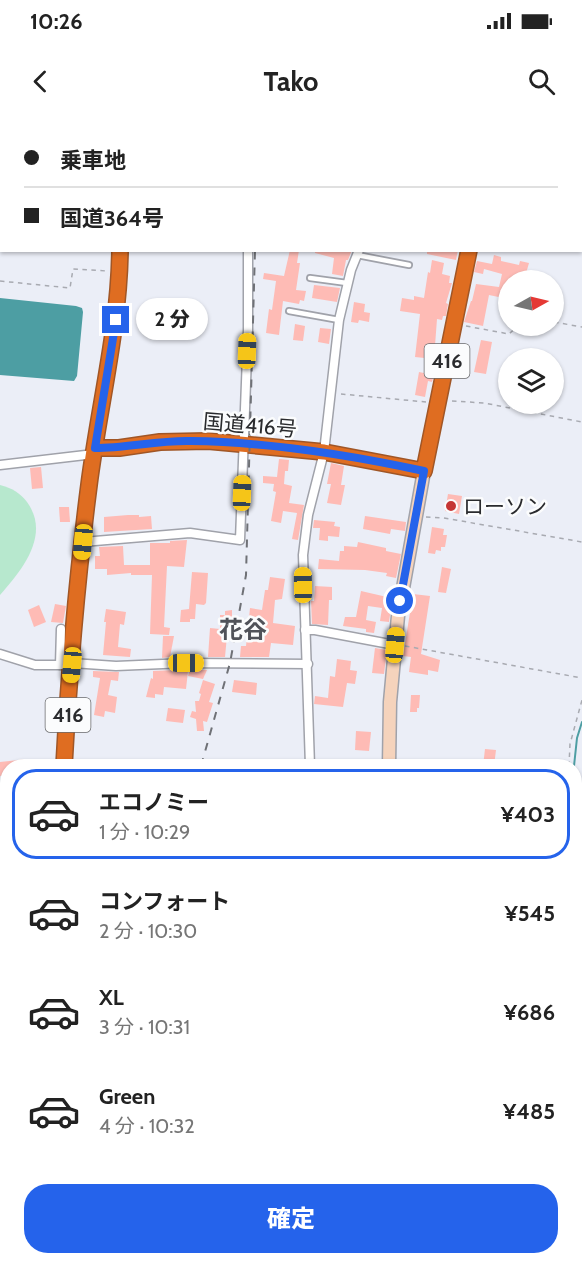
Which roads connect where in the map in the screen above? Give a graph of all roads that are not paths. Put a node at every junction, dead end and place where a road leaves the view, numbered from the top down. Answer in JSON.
{"nodes":[{"id":1,"x":120,"y":252,"type":"edge"},
{"id":2,"x":248,"y":252,"type":"edge"},
{"id":3,"x":469,"y":252,"type":"edge"},
{"id":4,"x":358,"y":253,"type":"edge"},
{"id":5,"x":409,"y":266,"type":"dead end"},
{"id":6,"x":310,"y":278,"type":"dead end"},
{"id":7,"x":347,"y":283,"type":"junction"},
{"id":8,"x":289,"y":311,"type":"dead end"},
{"id":9,"x":339,"y":320,"type":"junction"},
{"id":10,"x":244,"y":445,"type":"junction"},
{"id":11,"x":94,"y":451,"type":"junction"},
{"id":12,"x":324,"y":452,"type":"junction"},
{"id":13,"x":0,"y":465,"type":"edge"},
{"id":14,"x":424,"y":471,"type":"junction"},
{"id":15,"x":83,"y":542,"type":"junction"},
{"id":16,"x":62,"y":629,"type":"dead end"},
{"id":17,"x":305,"y":630,"type":"junction"},
{"id":18,"x":395,"y":645,"type":"junction"},
{"id":19,"x":0,"y":654,"type":"edge"},
{"id":20,"x":68,"y":664,"type":"junction"},
{"id":21,"x":308,"y":664,"type":"junction"},
{"id":22,"x":64,"y":759,"type":"edge"},
{"id":23,"x":310,"y":759,"type":"edge"},
{"id":24,"x":389,"y":759,"type":"edge"}],
"edges":[{"from":1,"to":11,"type":"highway"},
{"from":2,"to":10,"type":"street"},
{"from":3,"to":14,"type":"highway","number":"416"},
{"from":4,"to":5,"type":"lane"},
{"from":4,"to":7,"type":"street"},
{"from":6,"to":7,"type":"lane"},
{"from":7,"to":9,"type":"street"},
{"from":8,"to":9,"type":"lane"},
{"from":9,"to":12,"type":"street"},
{"from":10,"to":11,"type":"highway","name":"国道416号"},
{"from":10,"to":12,"type":"highway","name":"国道416号"},
{"from":10,"to":15,"type":"street"},
{"from":11,"to":13,"type":"street"},
{"from":11,"to":15,"type":"highway","number":"416"},
{"from":12,"to":14,"type":"highway","name":"国道416号"},
{"from":12,"to":17,"type":"street"},
{"from":14,"to":18,"type":"street"},
{"from":15,"to":20,"type":"highway","number":"416"},
{"from":16,"to":20,"type":"street"},
{"from":17,"to":18,"type":"street"},
{"from":17,"to":21,"type":"street"},
{"from":18,"to":24,"type":"street"},
{"from":19,"to":20,"type":"street"},
{"from":20,"to":21,"type":"street"},
{"from":20,"to":22,"type":"highway","number":"416"},
{"from":21,"to":23,"type":"street"}]}
